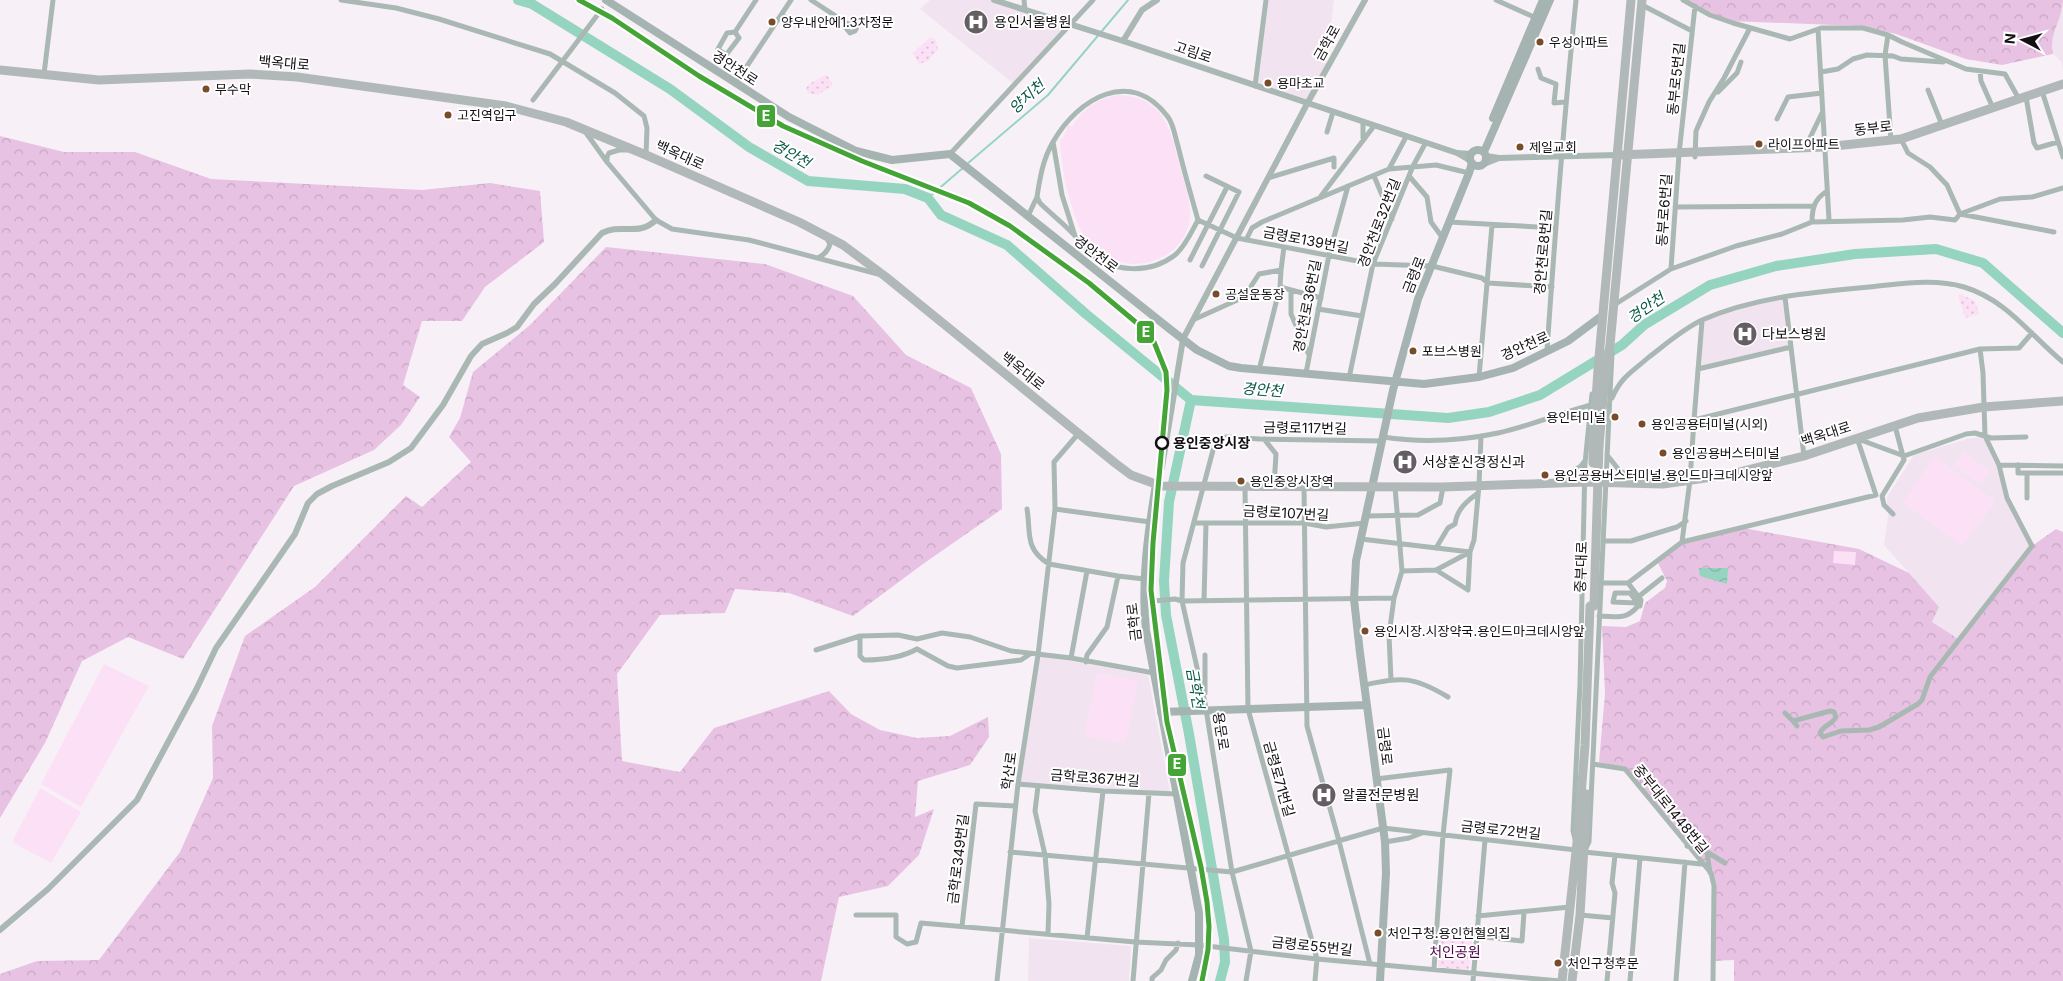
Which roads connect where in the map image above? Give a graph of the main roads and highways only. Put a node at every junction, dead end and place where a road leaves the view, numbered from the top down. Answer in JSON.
{"nodes":[{"id":1,"x":607,"y":0,"type":"edge"},
{"id":2,"x":1543,"y":0,"type":"edge"},
{"id":3,"x":1550,"y":0,"type":"edge"},
{"id":4,"x":1631,"y":0,"type":"edge"},
{"id":5,"x":1641,"y":2,"type":"edge"},
{"id":6,"x":1538,"y":19,"type":"junction"},
{"id":7,"x":0,"y":70,"type":"edge"},
{"id":8,"x":2063,"y":84,"type":"edge"},
{"id":9,"x":1618,"y":155,"type":"junction"},
{"id":10,"x":1628,"y":155,"type":"junction"},
{"id":11,"x":1483,"y":157,"type":"junction"},
{"id":12,"x":1471,"y":159,"type":"junction"},
{"id":13,"x":1469,"y":173,"type":"junction"},
{"id":14,"x":1606,"y":318,"type":"junction"},
{"id":15,"x":1395,"y":382,"type":"junction"},
{"id":16,"x":1601,"y":390,"type":"junction"},
{"id":17,"x":2063,"y":401,"type":"edge"},
{"id":18,"x":1159,"y":485,"type":"junction"},
{"id":19,"x":1373,"y":486,"type":"junction"},
{"id":20,"x":1367,"y":705,"type":"junction"},
{"id":21,"x":1162,"y":712,"type":"junction"},
{"id":22,"x":1580,"y":851,"type":"junction"},
{"id":23,"x":1192,"y":981,"type":"edge"},
{"id":24,"x":1380,"y":981,"type":"edge"},
{"id":25,"x":1561,"y":981,"type":"edge"},
{"id":26,"x":1572,"y":981,"type":"edge"}],
"edges":[{"from":1,"to":15,"type":"main road","name":"경안천로"},
{"from":2,"to":6,"type":"main road"},
{"from":3,"to":6,"type":"main road"},
{"from":4,"to":9,"type":"main road","name":"중부대로"},
{"from":5,"to":10,"type":"main road","name":"중부대로"},
{"from":6,"to":11,"type":"main road"},
{"from":7,"to":18,"type":"main road","name":"백옥대로"},
{"from":8,"to":10,"type":"main road","name":"동부로"},
{"from":9,"to":10,"type":"main road","name":"동부로"},
{"from":9,"to":14,"type":"main road","name":"중부대로"},
{"from":10,"to":14,"type":"main road","name":"중부대로"},
{"from":11,"to":12,"type":"main road"},
{"from":11,"to":12,"type":"main road"},
{"from":11,"to":13,"type":"main road"},
{"from":12,"to":13,"type":"main road","name":"금령로"},
{"from":13,"to":15,"type":"main road","name":"금령로"},
{"from":14,"to":15,"type":"main road","name":"경안천로"},
{"from":14,"to":16,"type":"main road","name":"중부대로"},
{"from":14,"to":16,"type":"main road","name":"중부대로"},
{"from":15,"to":19,"type":"main road","name":"금령로"},
{"from":16,"to":22,"type":"main road","name":"중부대로","bridge":true},
{"from":17,"to":19,"type":"main road","name":"백옥대로"},
{"from":18,"to":19,"type":"main road","name":"백옥대로"},
{"from":18,"to":21,"type":"main road","name":"금학로"},
{"from":19,"to":20,"type":"main road","name":"금령로"},
{"from":20,"to":21,"type":"main road"},
{"from":20,"to":24,"type":"main road","name":"금령로"},
{"from":21,"to":23,"type":"main road","name":"금학로"},
{"from":22,"to":25,"type":"main road","name":"중부대로"},
{"from":22,"to":26,"type":"main road","name":"중부대로"}]}
